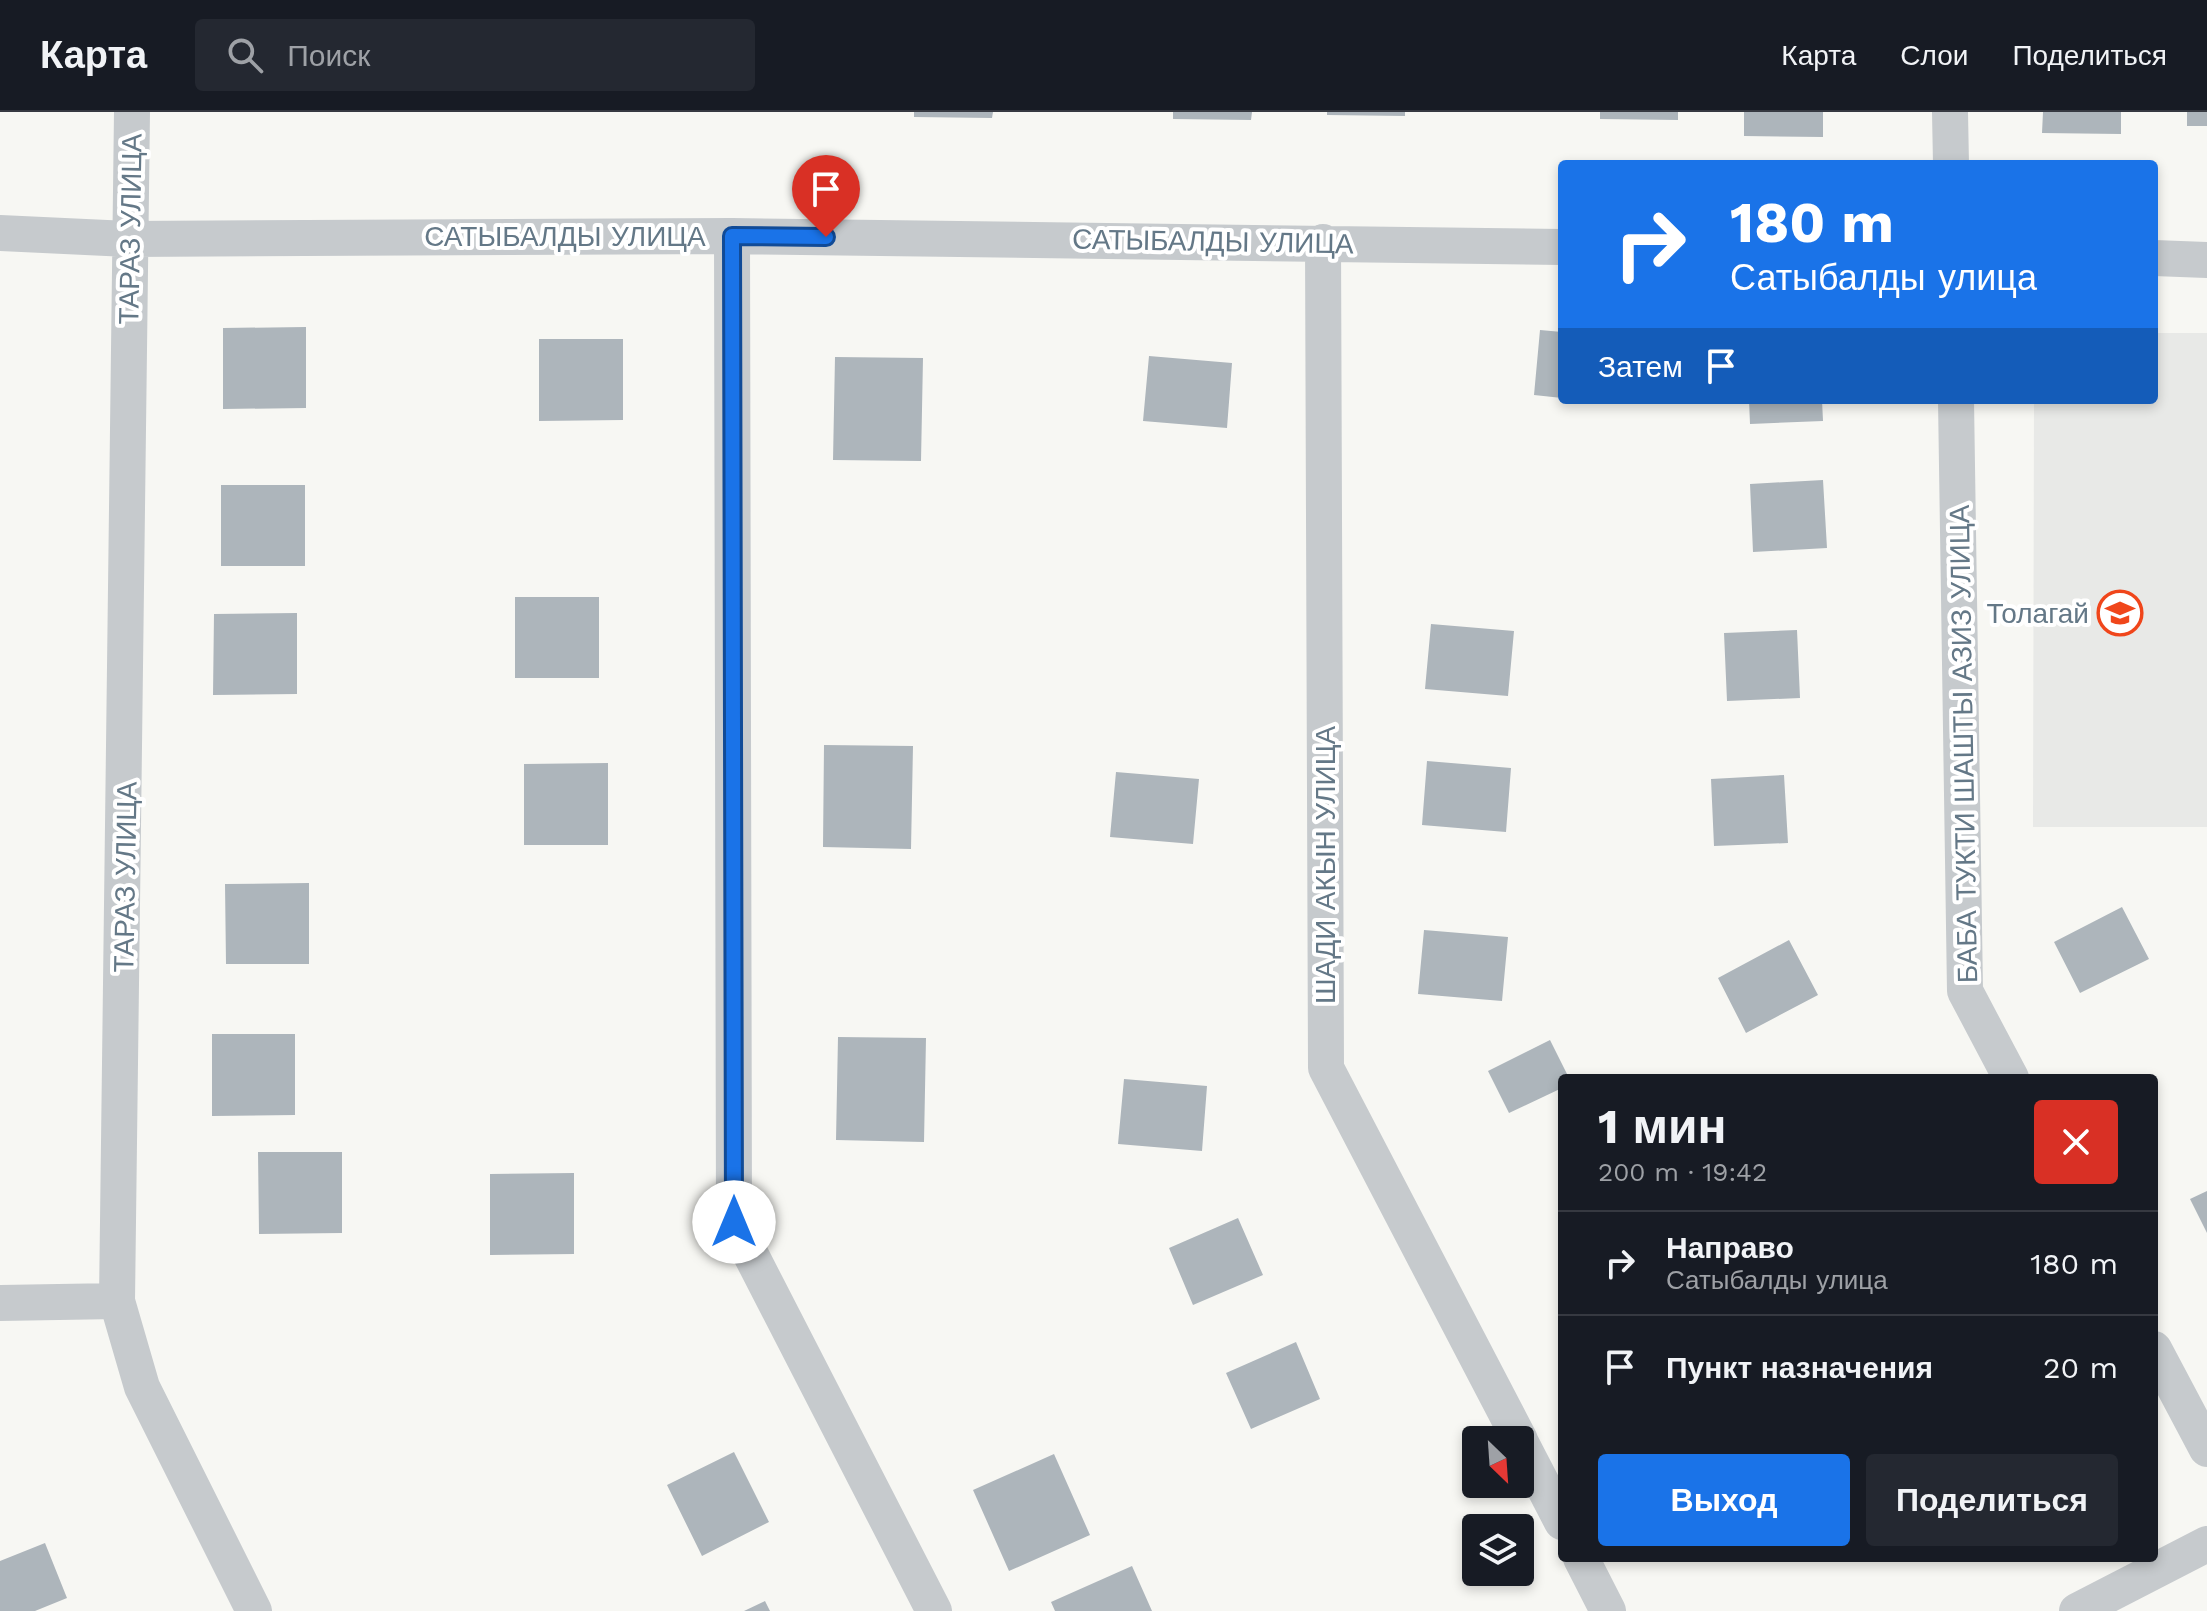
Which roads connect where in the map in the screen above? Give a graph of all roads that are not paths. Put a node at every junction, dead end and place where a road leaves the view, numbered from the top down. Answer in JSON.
{"nodes":[{"id":1,"x":132,"y":112,"type":"edge"},
{"id":2,"x":1950,"y":112,"type":"edge"},
{"id":3,"x":1951,"y":160,"type":"edge"},
{"id":4,"x":0,"y":233,"type":"edge"},
{"id":5,"x":732,"y":236,"type":"junction"},
{"id":6,"x":128,"y":239,"type":"junction"},
{"id":7,"x":1323,"y":242,"type":"junction"},
{"id":8,"x":1558,"y":247,"type":"edge"},
{"id":9,"x":2158,"y":258,"type":"edge"},
{"id":10,"x":2207,"y":260,"type":"edge"},
{"id":11,"x":1956,"y":404,"type":"edge"},
{"id":12,"x":2009,"y":1074,"type":"edge"},
{"id":13,"x":117,"y":1301,"type":"junction"},
{"id":14,"x":0,"y":1303,"type":"edge"},
{"id":15,"x":2158,"y":1357,"type":"edge"},
{"id":16,"x":1513,"y":1426,"type":"edge"},
{"id":17,"x":2207,"y":1449,"type":"edge"},
{"id":18,"x":1534,"y":1467,"type":"edge"},
{"id":19,"x":1558,"y":1514,"type":"edge"},
{"id":20,"x":2207,"y":1544,"type":"edge"},
{"id":21,"x":1583,"y":1562,"type":"edge"},
{"id":22,"x":254,"y":1611,"type":"edge"},
{"id":23,"x":934,"y":1611,"type":"edge"},
{"id":24,"x":1608,"y":1611,"type":"edge"},
{"id":25,"x":2077,"y":1611,"type":"edge"}],
"edges":[{"from":1,"to":6,"type":"street","name":"ТАРАЗ УЛИЦА"},
{"from":2,"to":3,"type":"street"},
{"from":4,"to":6,"type":"street","name":"САТЫБАЛДЫ УЛИЦА"},
{"from":5,"to":6,"type":"street","name":"САТЫБАЛДЫ УЛИЦА"},
{"from":5,"to":7,"type":"street","name":"САТЫБАЛДЫ УЛИЦА"},
{"from":5,"to":23,"type":"street"},
{"from":6,"to":13,"type":"street","name":"ТАРАЗ УЛИЦА"},
{"from":7,"to":8,"type":"street","name":"САТЫБАЛДЫ УЛИЦА"},
{"from":7,"to":16,"type":"street","name":"ШАДИ АКЫН УЛИЦА"},
{"from":9,"to":10,"type":"street"},
{"from":11,"to":12,"type":"street","name":"БАБА ТУКТИ ШАШТЫ АЗИЗ УЛИЦА"},
{"from":13,"to":14,"type":"street"},
{"from":13,"to":22,"type":"street","name":"ТАРАЗ УЛИЦА"},
{"from":15,"to":17,"type":"street"},
{"from":18,"to":19,"type":"street","name":"ШАДИ АКЫН УЛИЦА"},
{"from":20,"to":25,"type":"street"},
{"from":21,"to":24,"type":"street"}]}
